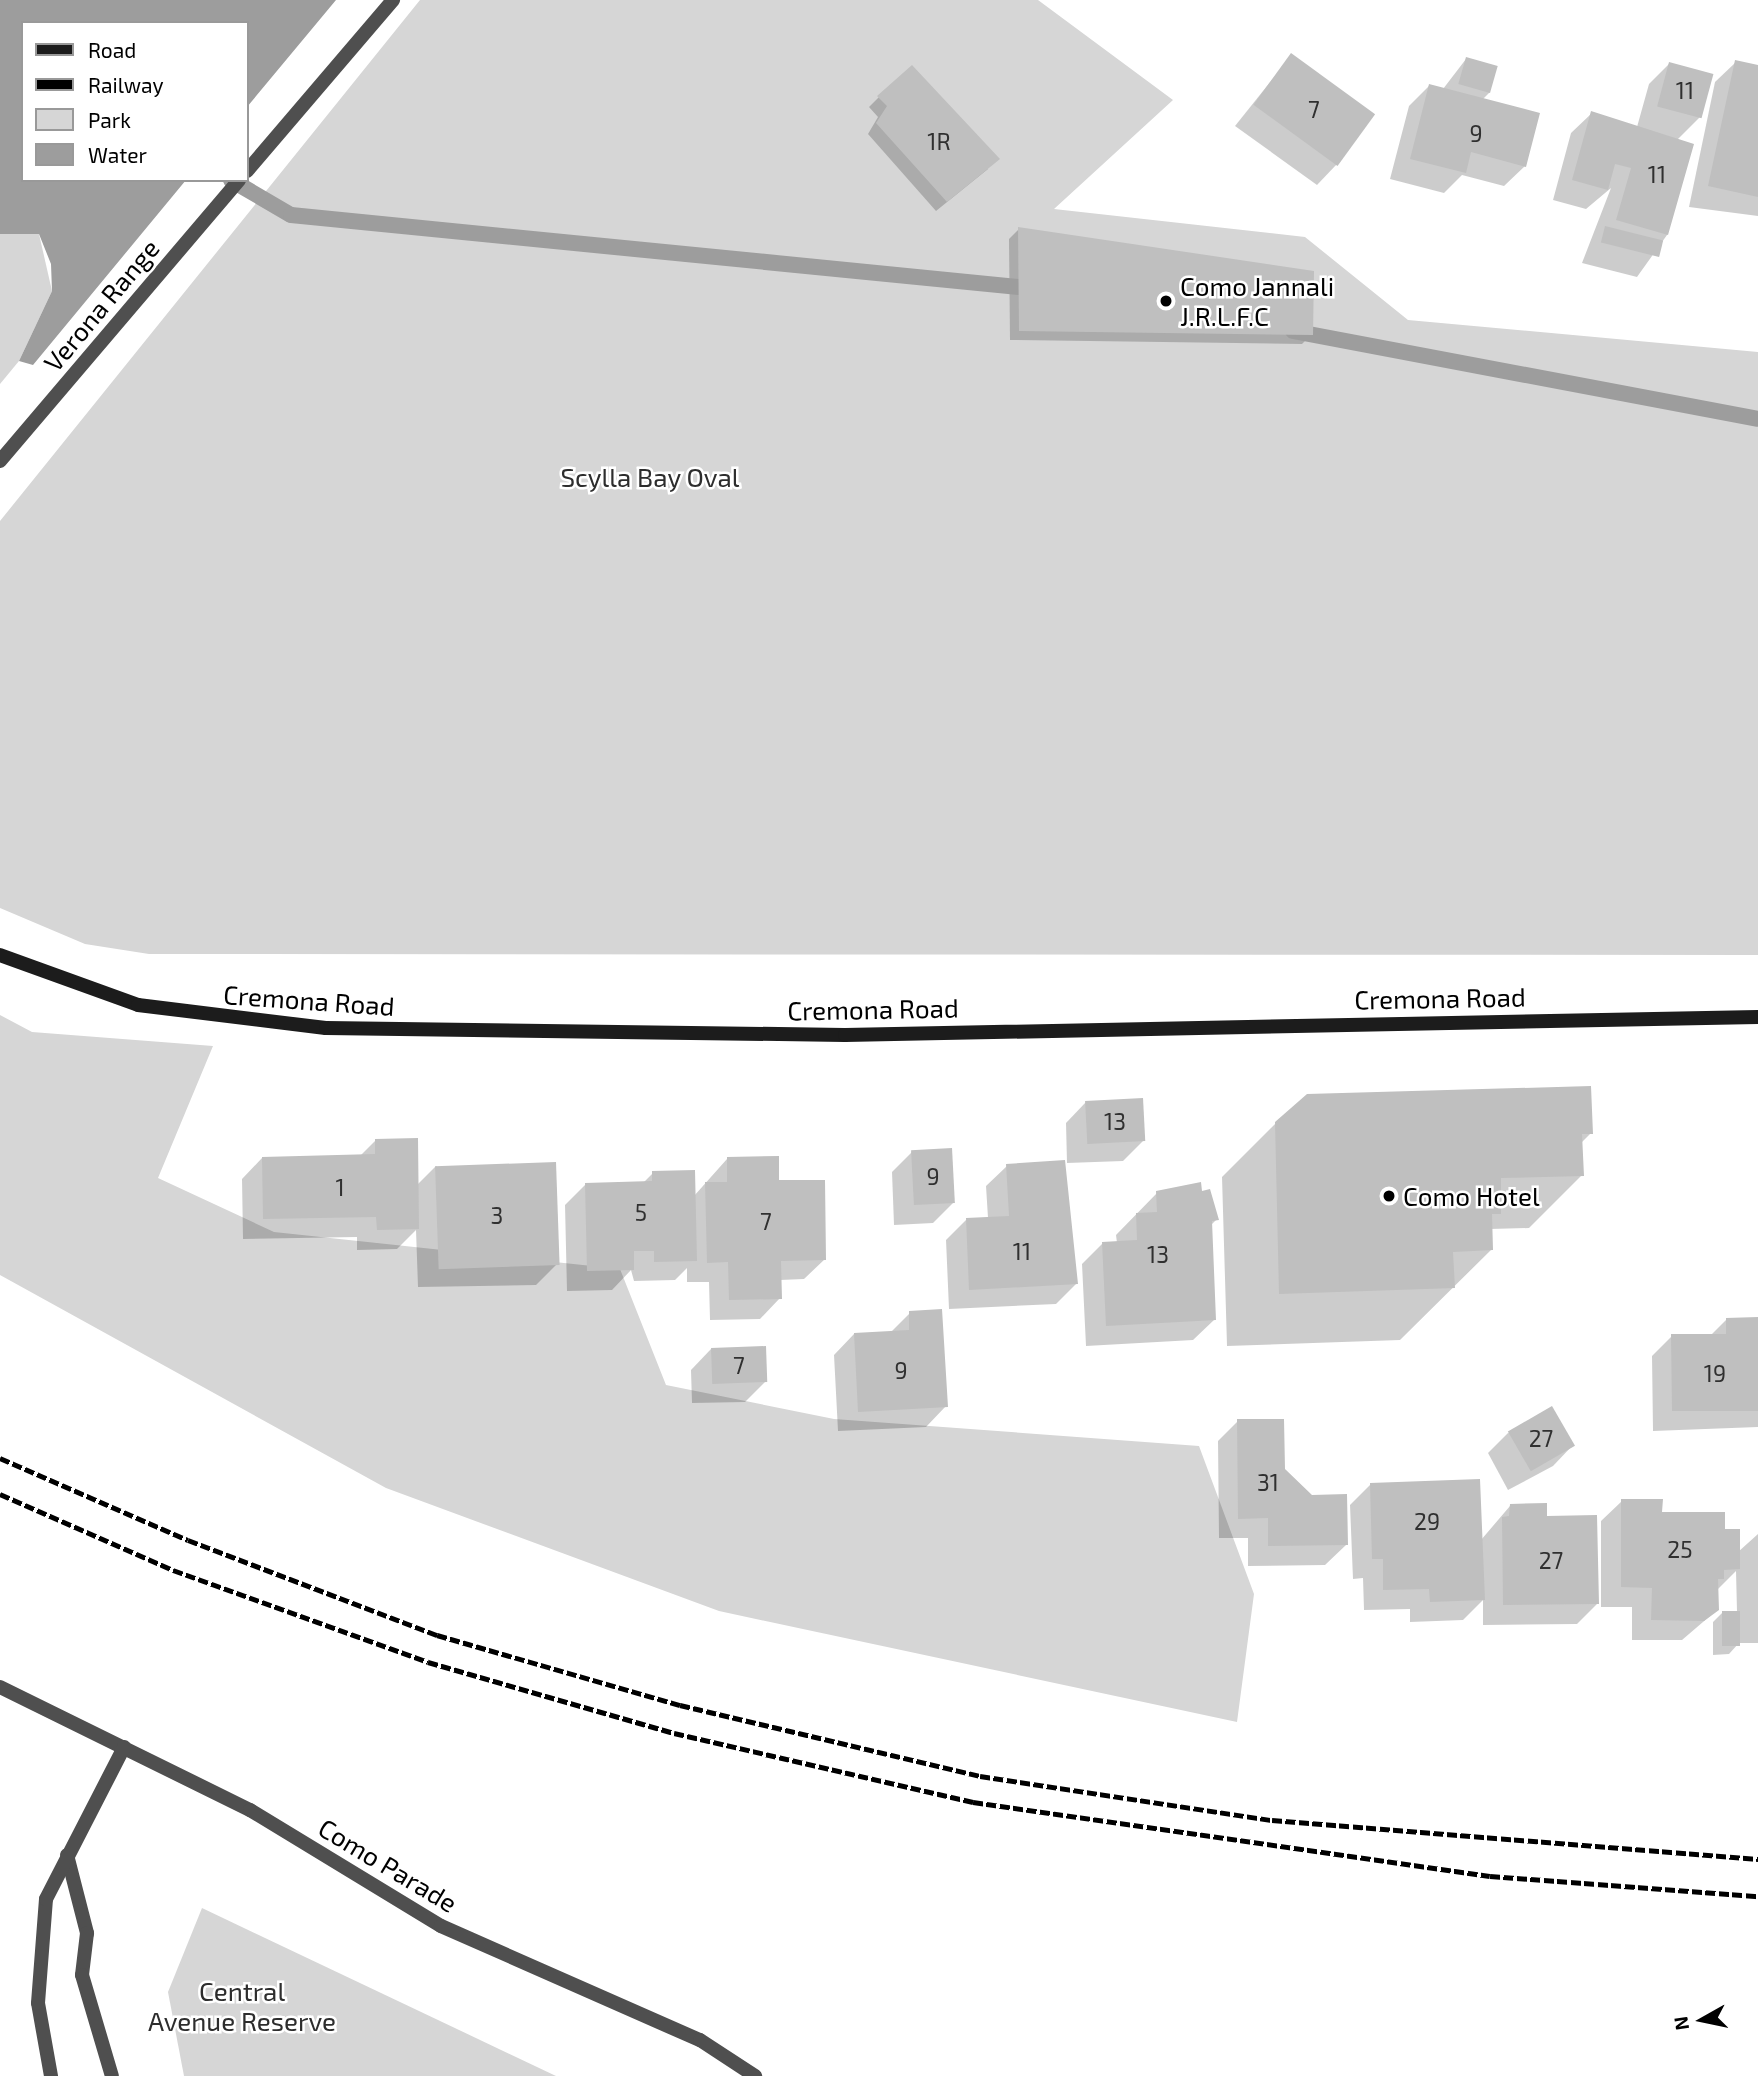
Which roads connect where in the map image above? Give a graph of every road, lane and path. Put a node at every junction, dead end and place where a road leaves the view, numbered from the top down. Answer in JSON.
{"nodes":[{"id":1,"x":393,"y":0,"type":"edge"},
{"id":2,"x":248,"y":170,"type":"edge"},
{"id":3,"x":237,"y":182,"type":"edge"},
{"id":4,"x":0,"y":461,"type":"edge"},
{"id":5,"x":0,"y":955,"type":"edge"},
{"id":6,"x":1758,"y":1017,"type":"edge"},
{"id":7,"x":0,"y":1687,"type":"edge"},
{"id":8,"x":124,"y":1747,"type":"junction"},
{"id":9,"x":66,"y":1855,"type":"junction"},
{"id":10,"x":51,"y":2076,"type":"edge"},
{"id":11,"x":112,"y":2076,"type":"edge"},
{"id":12,"x":755,"y":2076,"type":"edge"}],
"edges":[{"from":1,"to":2,"type":"street"},
{"from":3,"to":4,"type":"street","name":"Verona Range"},
{"from":5,"to":6,"type":"street","name":"Cremona Road"},
{"from":7,"to":8,"type":"street","name":"Como Parade"},
{"from":8,"to":9,"type":"street"},
{"from":8,"to":12,"type":"street","name":"Como Parade"},
{"from":9,"to":10,"type":"street"},
{"from":9,"to":11,"type":"street"}]}
